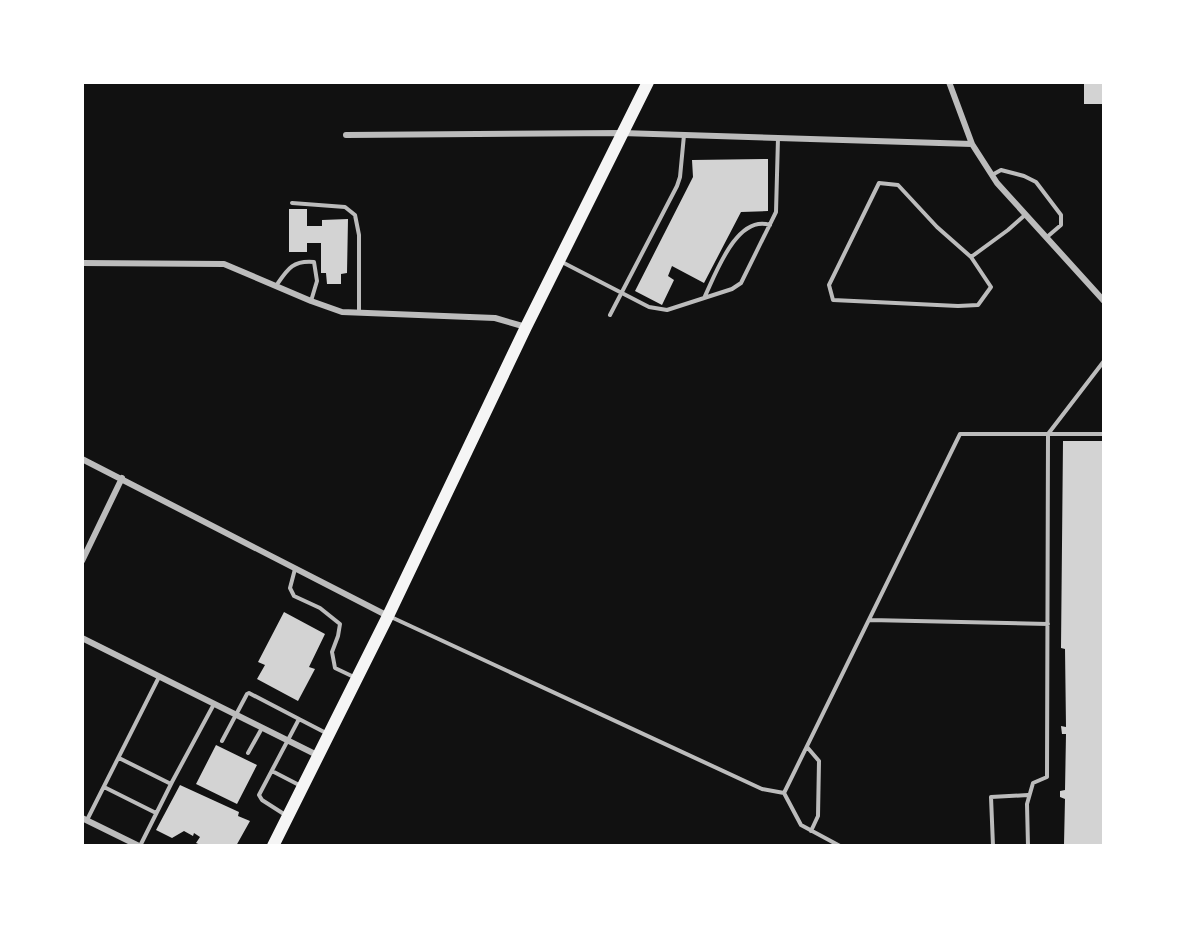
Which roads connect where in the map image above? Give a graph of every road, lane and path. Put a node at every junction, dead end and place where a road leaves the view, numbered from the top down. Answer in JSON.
{"nodes":[{"id":1,"x":648,"y":82,"type":"edge"},
{"id":2,"x":949,"y":82,"type":"edge"},
{"id":3,"x":622,"y":133,"type":"junction"},
{"id":4,"x":346,"y":135,"type":"dead end"},
{"id":5,"x":684,"y":135,"type":"junction"},
{"id":6,"x":778,"y":138,"type":"junction"},
{"id":7,"x":972,"y":144,"type":"junction"},
{"id":8,"x":992,"y":175,"type":"junction"},
{"id":9,"x":292,"y":203,"type":"dead end"},
{"id":10,"x":1026,"y":214,"type":"junction"},
{"id":11,"x":770,"y":225,"type":"junction"},
{"id":12,"x":1047,"y":238,"type":"junction"},
{"id":13,"x":971,"y":257,"type":"junction"},
{"id":14,"x":559,"y":261,"type":"junction"},
{"id":15,"x":82,"y":263,"type":"edge"},
{"id":16,"x":276,"y":286,"type":"junction"},
{"id":17,"x":621,"y":293,"type":"junction"},
{"id":18,"x":704,"y":297,"type":"junction"},
{"id":19,"x":1104,"y":301,"type":"edge"},
{"id":20,"x":311,"y":302,"type":"junction"},
{"id":21,"x":359,"y":314,"type":"junction"},
{"id":22,"x":610,"y":315,"type":"dead end"},
{"id":23,"x":526,"y":327,"type":"junction"},
{"id":24,"x":1104,"y":361,"type":"edge"},
{"id":25,"x":1048,"y":434,"type":"junction"},
{"id":26,"x":1104,"y":434,"type":"edge"},
{"id":27,"x":82,"y":459,"type":"edge"},
{"id":28,"x":122,"y":478,"type":"junction"},
{"id":29,"x":82,"y":561,"type":"edge"},
{"id":30,"x":296,"y":568,"type":"junction"},
{"id":31,"x":388,"y":616,"type":"junction"},
{"id":32,"x":870,"y":620,"type":"junction"},
{"id":33,"x":1048,"y":624,"type":"junction"},
{"id":34,"x":82,"y":638,"type":"edge"},
{"id":35,"x":159,"y":676,"type":"junction"},
{"id":36,"x":357,"y":678,"type":"junction"},
{"id":37,"x":214,"y":704,"type":"junction"},
{"id":38,"x":236,"y":714,"type":"junction"},
{"id":39,"x":299,"y":719,"type":"junction"},
{"id":40,"x":262,"y":728,"type":"junction"},
{"id":41,"x":328,"y":734,"type":"junction"},
{"id":42,"x":288,"y":740,"type":"junction"},
{"id":43,"x":222,"y":741,"type":"dead end"},
{"id":44,"x":807,"y":747,"type":"junction"},
{"id":45,"x":248,"y":753,"type":"dead end"},
{"id":46,"x":317,"y":755,"type":"junction"},
{"id":47,"x":119,"y":758,"type":"junction"},
{"id":48,"x":272,"y":771,"type":"junction"},
{"id":49,"x":171,"y":784,"type":"junction"},
{"id":50,"x":302,"y":786,"type":"junction"},
{"id":51,"x":104,"y":787,"type":"junction"},
{"id":52,"x":784,"y":793,"type":"junction"},
{"id":53,"x":1028,"y":795,"type":"junction"},
{"id":54,"x":156,"y":813,"type":"junction"},
{"id":55,"x":287,"y":817,"type":"junction"},
{"id":56,"x":85,"y":819,"type":"edge"},
{"id":57,"x":811,"y":831,"type":"junction"},
{"id":58,"x":140,"y":846,"type":"edge"},
{"id":59,"x":273,"y":846,"type":"edge"},
{"id":60,"x":840,"y":846,"type":"edge"},
{"id":61,"x":993,"y":846,"type":"edge"},
{"id":62,"x":1028,"y":846,"type":"edge"}],
"edges":[{"from":1,"to":3,"type":"highway"},
{"from":2,"to":7,"type":"street"},
{"from":3,"to":4,"type":"street"},
{"from":3,"to":5,"type":"street"},
{"from":3,"to":14,"type":"highway"},
{"from":5,"to":6,"type":"street"},
{"from":5,"to":17,"type":"lane"},
{"from":6,"to":7,"type":"street"},
{"from":6,"to":11,"type":"lane"},
{"from":7,"to":8,"type":"street"},
{"from":8,"to":10,"type":"street"},
{"from":8,"to":12,"type":"lane"},
{"from":9,"to":21,"type":"lane"},
{"from":10,"to":12,"type":"street"},
{"from":10,"to":13,"type":"lane"},
{"from":11,"to":18,"type":"lane"},
{"from":11,"to":18,"type":"lane"},
{"from":12,"to":19,"type":"street"},
{"from":13,"to":13,"type":"lane"},
{"from":14,"to":17,"type":"lane"},
{"from":14,"to":23,"type":"highway"},
{"from":15,"to":16,"type":"street"},
{"from":16,"to":20,"type":"street"},
{"from":16,"to":20,"type":"lane"},
{"from":17,"to":18,"type":"lane"},
{"from":17,"to":22,"type":"lane"},
{"from":20,"to":21,"type":"street"},
{"from":21,"to":23,"type":"street"},
{"from":23,"to":31,"type":"highway"},
{"from":24,"to":25,"type":"lane"},
{"from":25,"to":26,"type":"lane"},
{"from":25,"to":32,"type":"lane"},
{"from":25,"to":33,"type":"lane"},
{"from":27,"to":28,"type":"street"},
{"from":28,"to":29,"type":"street"},
{"from":28,"to":30,"type":"street"},
{"from":30,"to":31,"type":"street"},
{"from":30,"to":36,"type":"lane"},
{"from":31,"to":36,"type":"highway"},
{"from":31,"to":52,"type":"lane"},
{"from":32,"to":33,"type":"lane"},
{"from":32,"to":44,"type":"lane"},
{"from":33,"to":53,"type":"lane"},
{"from":34,"to":35,"type":"street"},
{"from":35,"to":37,"type":"street"},
{"from":35,"to":47,"type":"lane"},
{"from":36,"to":41,"type":"highway"},
{"from":37,"to":38,"type":"street"},
{"from":37,"to":49,"type":"lane"},
{"from":38,"to":39,"type":"lane"},
{"from":38,"to":40,"type":"street"},
{"from":38,"to":43,"type":"lane"},
{"from":39,"to":41,"type":"lane"},
{"from":39,"to":42,"type":"lane"},
{"from":40,"to":42,"type":"street"},
{"from":40,"to":45,"type":"lane"},
{"from":41,"to":46,"type":"highway"},
{"from":42,"to":46,"type":"street"},
{"from":42,"to":48,"type":"lane"},
{"from":44,"to":52,"type":"lane"},
{"from":44,"to":57,"type":"lane"},
{"from":46,"to":50,"type":"highway"},
{"from":47,"to":49,"type":"lane"},
{"from":47,"to":51,"type":"lane"},
{"from":48,"to":50,"type":"lane"},
{"from":48,"to":55,"type":"lane"},
{"from":49,"to":54,"type":"lane"},
{"from":50,"to":55,"type":"highway"},
{"from":51,"to":54,"type":"lane"},
{"from":51,"to":56,"type":"lane"},
{"from":52,"to":57,"type":"lane"},
{"from":53,"to":61,"type":"lane"},
{"from":53,"to":62,"type":"lane"},
{"from":54,"to":58,"type":"lane"},
{"from":55,"to":59,"type":"highway"},
{"from":56,"to":58,"type":"street"},
{"from":57,"to":60,"type":"lane"}]}
